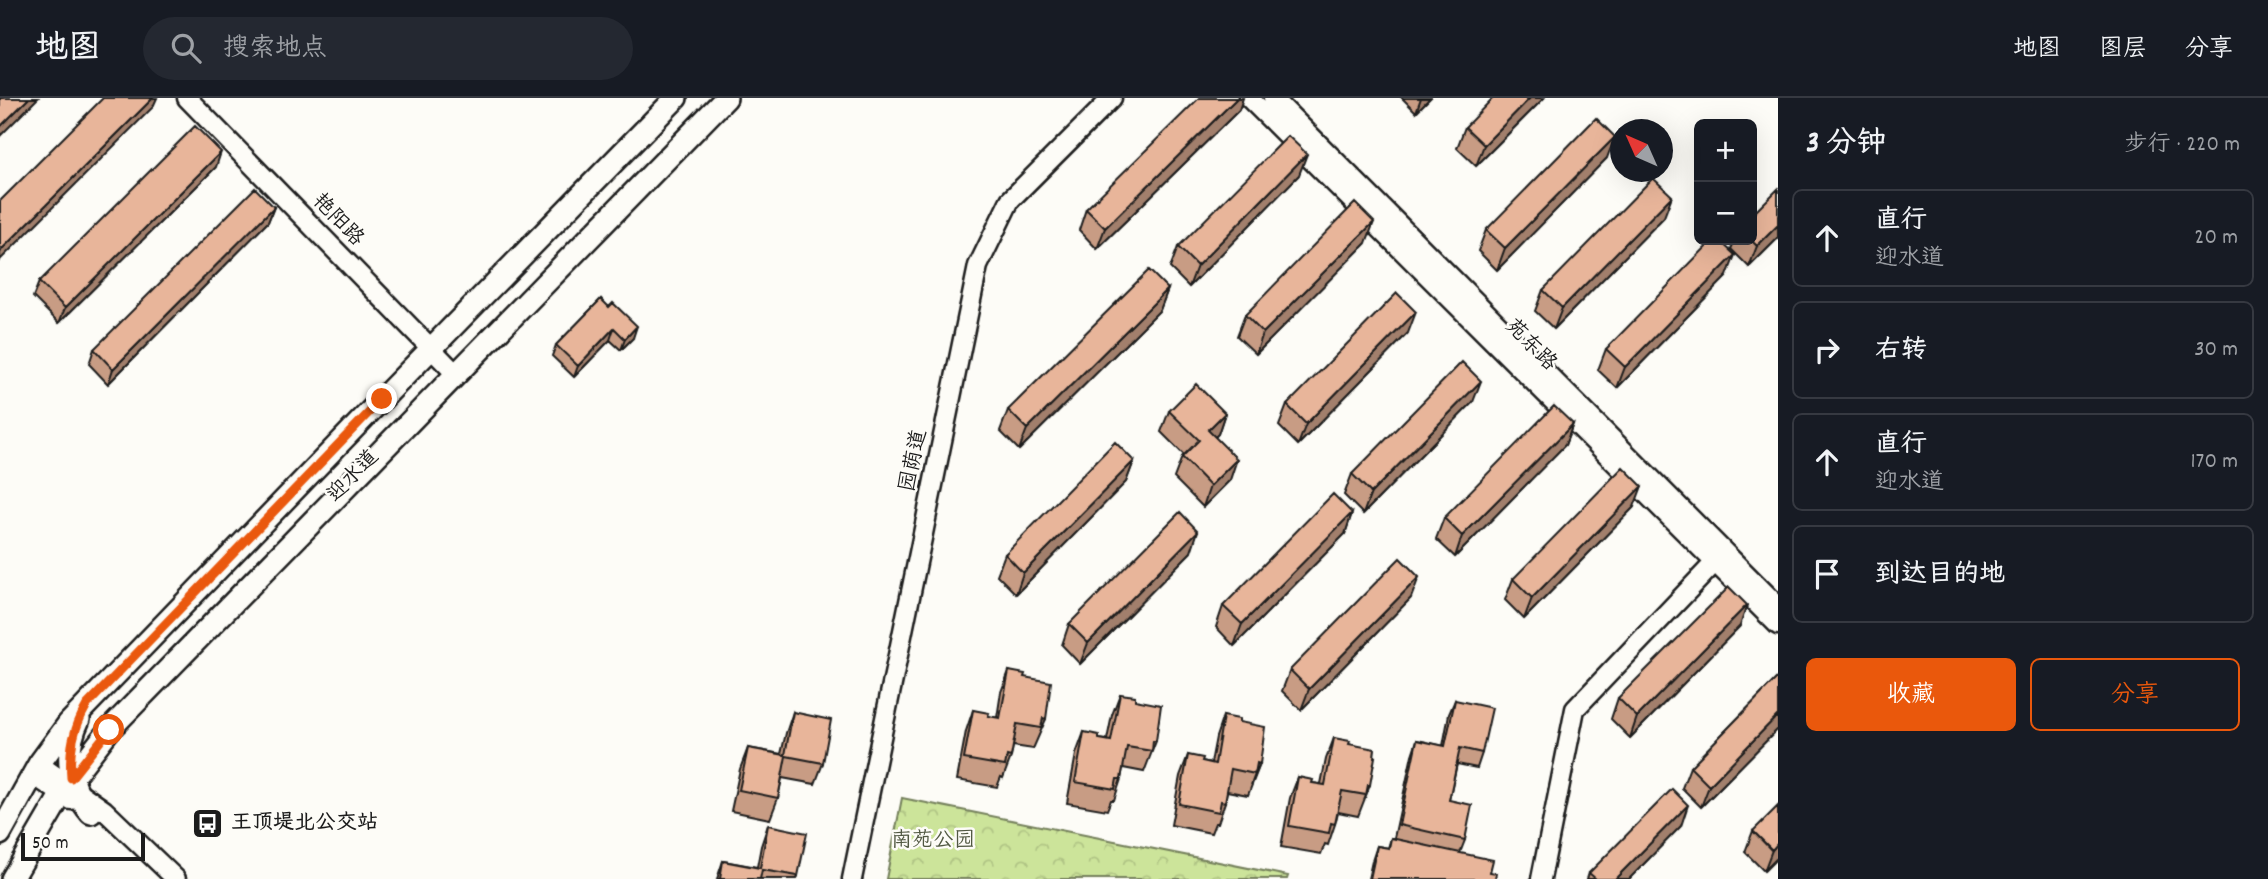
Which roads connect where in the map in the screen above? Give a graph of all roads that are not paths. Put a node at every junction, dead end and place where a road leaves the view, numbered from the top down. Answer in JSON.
{"nodes":[{"id":1,"x":187,"y":98,"type":"edge"},
{"id":2,"x":676,"y":98,"type":"edge"},
{"id":3,"x":726,"y":98,"type":"edge"},
{"id":4,"x":1112,"y":98,"type":"edge"},
{"id":5,"x":1249,"y":98,"type":"edge"},
{"id":6,"x":1273,"y":98,"type":"edge"},
{"id":7,"x":430,"y":350,"type":"junction"},
{"id":8,"x":456,"y":374,"type":"junction"},
{"id":9,"x":1720,"y":558,"type":"junction"},
{"id":10,"x":1778,"y":606,"type":"edge"},
{"id":11,"x":1778,"y":625,"type":"edge"},
{"id":12,"x":87,"y":705,"type":"junction"},
{"id":13,"x":36,"y":770,"type":"junction"},
{"id":14,"x":68,"y":785,"type":"junction"},
{"id":15,"x":91,"y":813,"type":"joint"},
{"id":16,"x":0,"y":834,"type":"edge"},
{"id":17,"x":12,"y":879,"type":"edge"},
{"id":18,"x":160,"y":879,"type":"edge"},
{"id":19,"x":176,"y":879,"type":"edge"},
{"id":20,"x":852,"y":879,"type":"edge"},
{"id":21,"x":1541,"y":879,"type":"edge"}],
"edges":[{"from":1,"to":7,"type":"street","name":"艳阳路"},
{"from":2,"to":7,"type":"main road","name":"迎水道"},
{"from":3,"to":8,"type":"main road","name":"迎水道"},
{"from":4,"to":20,"type":"street","name":"园荫道"},
{"from":5,"to":9,"type":"street","name":"苑东路"},
{"from":6,"to":9,"type":"street","name":"苑东路"},
{"from":7,"to":8,"type":"street","name":"艳阳路"},
{"from":7,"to":12,"type":"main road","name":"迎水道"},
{"from":8,"to":14,"type":"main road","name":"迎水道"},
{"from":9,"to":10,"type":"street","name":"苑东路"},
{"from":9,"to":11,"type":"street","name":"苑东路"},
{"from":9,"to":21,"type":"street"},
{"from":12,"to":13,"type":"main road","name":"迎水道"},
{"from":12,"to":14,"type":"main road"},
{"from":13,"to":14,"type":"street"},
{"from":13,"to":16,"type":"main road","name":"迎水道"},
{"from":14,"to":15,"type":"main road"},
{"from":14,"to":17,"type":"main road","name":"迎水道"},
{"from":14,"to":19,"type":"street"},
{"from":15,"to":18,"type":"street"}]}
